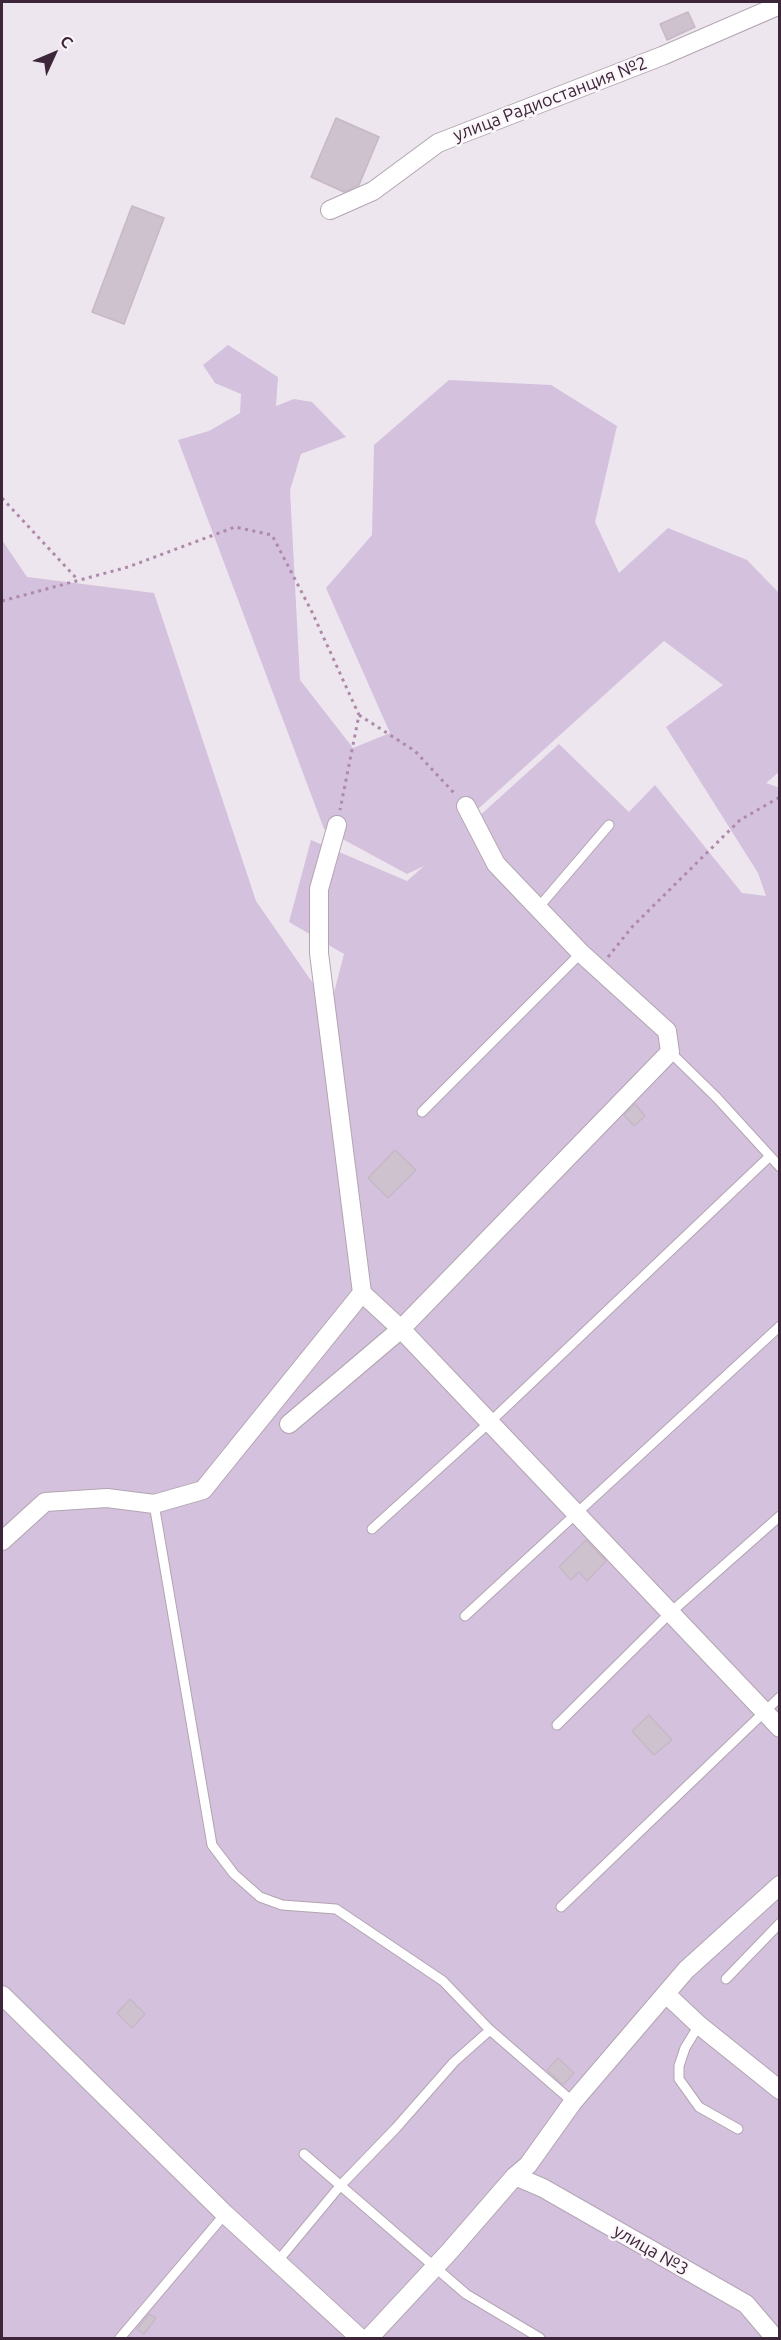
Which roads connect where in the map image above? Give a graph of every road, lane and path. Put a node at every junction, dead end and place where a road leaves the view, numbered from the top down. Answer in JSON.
{"nodes":[{"id":1,"x":780,"y":5,"type":"edge"},
{"id":2,"x":330,"y":210,"type":"dead end"},
{"id":3,"x":2,"y":498,"type":"edge"},
{"id":4,"x":78,"y":580,"type":"junction"},
{"id":5,"x":2,"y":601,"type":"edge"},
{"id":6,"x":359,"y":715,"type":"junction"},
{"id":7,"x":780,"y":797,"type":"edge"},
{"id":8,"x":466,"y":806,"type":"joint"},
{"id":9,"x":337,"y":825,"type":"joint"},
{"id":10,"x":609,"y":825,"type":"dead end"},
{"id":11,"x":538,"y":908,"type":"junction"},
{"id":12,"x":581,"y":953,"type":"junction"},
{"id":13,"x":599,"y":968,"type":"junction"},
{"id":14,"x":670,"y":1052,"type":"junction"},
{"id":15,"x":422,"y":1112,"type":"dead end"},
{"id":16,"x":769,"y":1157,"type":"junction"},
{"id":17,"x":780,"y":1167,"type":"edge"},
{"id":18,"x":362,"y":1293,"type":"junction"},
{"id":19,"x":780,"y":1326,"type":"edge"},
{"id":20,"x":401,"y":1329,"type":"junction"},
{"id":21,"x":489,"y":1423,"type":"junction"},
{"id":22,"x":290,"y":1424,"type":"dead end"},
{"id":23,"x":154,"y":1504,"type":"junction"},
{"id":24,"x":576,"y":1515,"type":"junction"},
{"id":25,"x":780,"y":1516,"type":"edge"},
{"id":26,"x":372,"y":1529,"type":"dead end"},
{"id":27,"x":2,"y":1541,"type":"edge"},
{"id":28,"x":670,"y":1613,"type":"junction"},
{"id":29,"x":465,"y":1616,"type":"dead end"},
{"id":30,"x":780,"y":1697,"type":"edge"},
{"id":31,"x":764,"y":1712,"type":"junction"},
{"id":32,"x":557,"y":1725,"type":"dead end"},
{"id":33,"x":780,"y":1728,"type":"edge"},
{"id":34,"x":780,"y":1885,"type":"edge"},
{"id":35,"x":561,"y":1907,"type":"dead end"},
{"id":36,"x":780,"y":1923,"type":"edge"},
{"id":37,"x":726,"y":1979,"type":"dead end"},
{"id":38,"x":666,"y":1994,"type":"junction"},
{"id":39,"x":2,"y":1995,"type":"edge"},
{"id":40,"x":699,"y":2025,"type":"junction"},
{"id":41,"x":489,"y":2030,"type":"junction"},
{"id":42,"x":780,"y":2090,"type":"edge"},
{"id":43,"x":573,"y":2102,"type":"junction"},
{"id":44,"x":738,"y":2129,"type":"dead end"},
{"id":45,"x":304,"y":2154,"type":"dead end"},
{"id":46,"x":515,"y":2176,"type":"junction"},
{"id":47,"x":340,"y":2186,"type":"junction"},
{"id":48,"x":225,"y":2214,"type":"junction"},
{"id":49,"x":277,"y":2262,"type":"junction"},
{"id":50,"x":434,"y":2268,"type":"junction"},
{"id":51,"x":120,"y":2338,"type":"edge"},
{"id":52,"x":360,"y":2338,"type":"edge"},
{"id":53,"x":369,"y":2338,"type":"edge"},
{"id":54,"x":540,"y":2338,"type":"edge"},
{"id":55,"x":776,"y":2338,"type":"edge"}],
"edges":[{"from":1,"to":2,"type":"street","name":"улица Радиостанция №2"},
{"from":3,"to":4,"type":"path"},
{"from":4,"to":5,"type":"path"},
{"from":4,"to":6,"type":"path"},
{"from":6,"to":8,"type":"path"},
{"from":6,"to":9,"type":"path"},
{"from":7,"to":13,"type":"path"},
{"from":8,"to":11,"type":"street"},
{"from":9,"to":18,"type":"street"},
{"from":10,"to":11,"type":"lane"},
{"from":11,"to":12,"type":"street"},
{"from":12,"to":13,"type":"street"},
{"from":12,"to":15,"type":"lane"},
{"from":13,"to":14,"type":"street"},
{"from":14,"to":16,"type":"lane"},
{"from":14,"to":20,"type":"street"},
{"from":16,"to":17,"type":"lane"},
{"from":16,"to":21,"type":"lane"},
{"from":18,"to":20,"type":"street"},
{"from":18,"to":23,"type":"street"},
{"from":19,"to":24,"type":"lane"},
{"from":20,"to":21,"type":"street"},
{"from":20,"to":22,"type":"street"},
{"from":21,"to":24,"type":"street"},
{"from":21,"to":26,"type":"lane"},
{"from":23,"to":27,"type":"street"},
{"from":23,"to":41,"type":"lane"},
{"from":24,"to":28,"type":"street"},
{"from":24,"to":29,"type":"lane"},
{"from":25,"to":28,"type":"lane"},
{"from":28,"to":31,"type":"street"},
{"from":28,"to":32,"type":"lane"},
{"from":30,"to":31,"type":"lane"},
{"from":31,"to":33,"type":"street"},
{"from":31,"to":35,"type":"lane"},
{"from":34,"to":38,"type":"street"},
{"from":36,"to":37,"type":"lane"},
{"from":38,"to":40,"type":"street"},
{"from":38,"to":43,"type":"street"},
{"from":39,"to":48,"type":"street"},
{"from":40,"to":42,"type":"street"},
{"from":40,"to":44,"type":"lane"},
{"from":41,"to":43,"type":"lane"},
{"from":41,"to":47,"type":"lane"},
{"from":43,"to":46,"type":"street"},
{"from":45,"to":47,"type":"lane"},
{"from":46,"to":50,"type":"street"},
{"from":46,"to":55,"type":"street","name":"улица №3"},
{"from":47,"to":49,"type":"lane"},
{"from":47,"to":50,"type":"lane"},
{"from":48,"to":49,"type":"street"},
{"from":48,"to":51,"type":"lane"},
{"from":49,"to":52,"type":"street"},
{"from":50,"to":53,"type":"street"},
{"from":50,"to":54,"type":"lane"}]}
